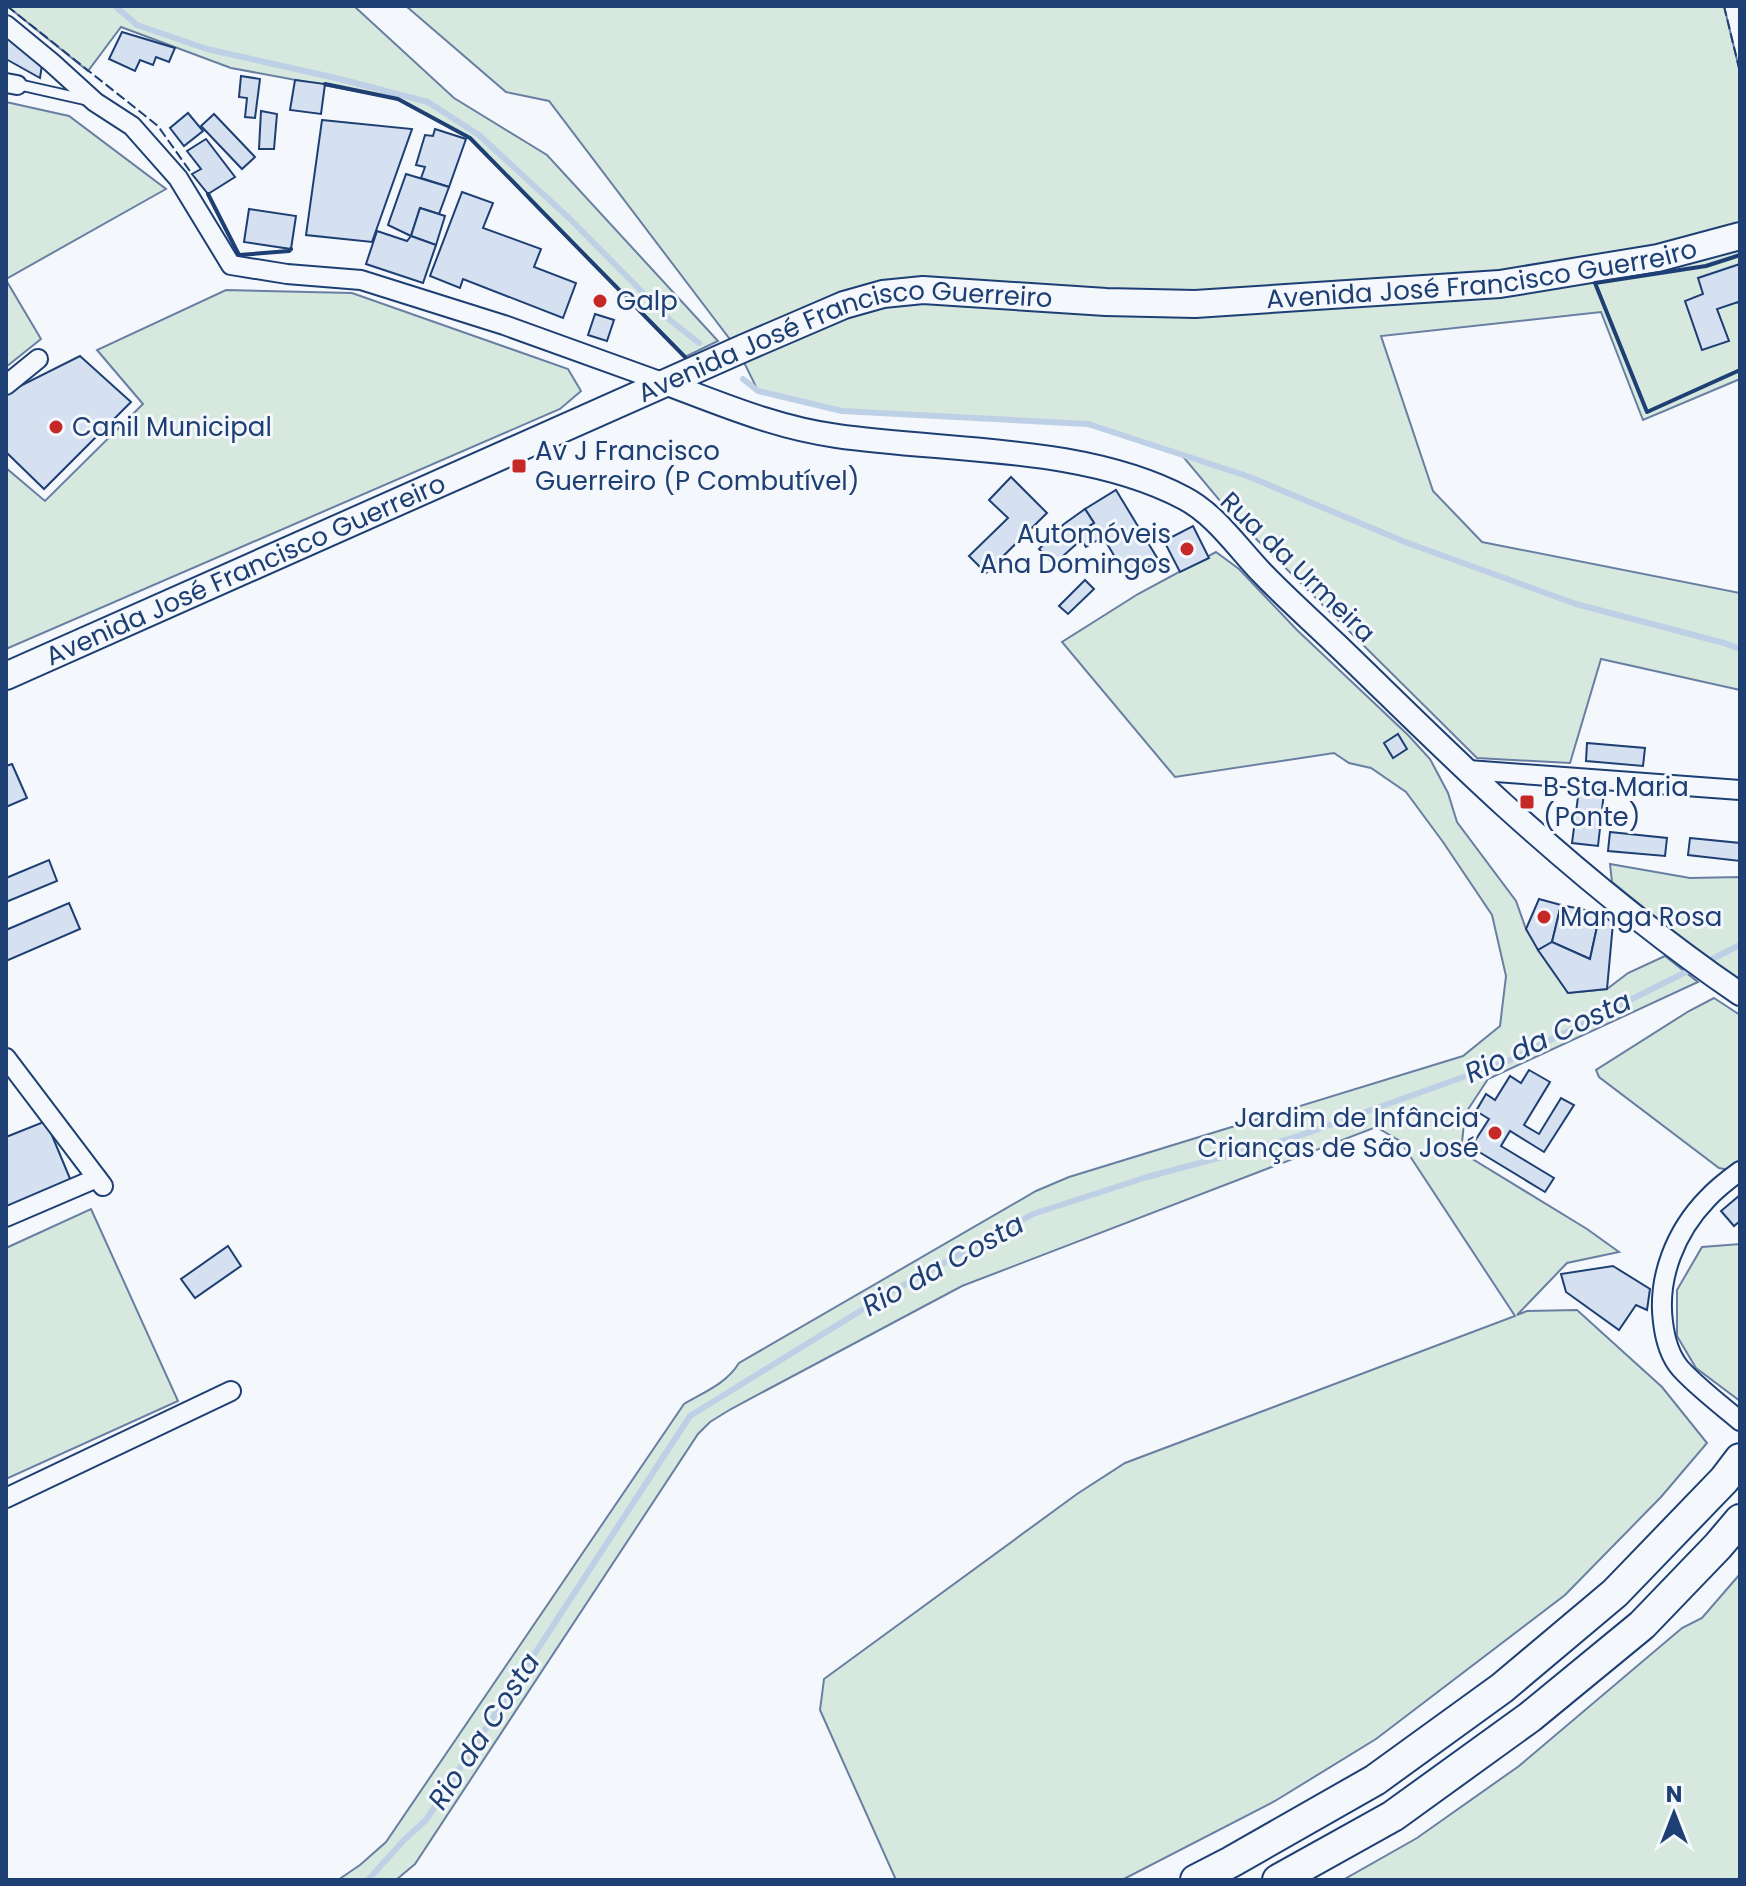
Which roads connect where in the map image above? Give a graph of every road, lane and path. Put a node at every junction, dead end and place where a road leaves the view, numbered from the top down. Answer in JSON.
{"nodes":[{"id":1,"x":6,"y":25,"type":"edge"},
{"id":2,"x":10,"y":81,"type":"edge"},
{"id":3,"x":95,"y":102,"type":"junction"},
{"id":4,"x":1740,"y":236,"type":"edge"},
{"id":5,"x":38,"y":359,"type":"dead end"},
{"id":6,"x":665,"y":383,"type":"junction"},
{"id":7,"x":6,"y":385,"type":"edge"},
{"id":8,"x":6,"y":676,"type":"edge"},
{"id":9,"x":1468,"y":770,"type":"junction"},
{"id":10,"x":1740,"y":790,"type":"edge"},
{"id":11,"x":1740,"y":994,"type":"edge"},
{"id":12,"x":6,"y":1058,"type":"edge"},
{"id":13,"x":1740,"y":1171,"type":"edge"},
{"id":14,"x":6,"y":1217,"type":"edge"},
{"id":15,"x":231,"y":1391,"type":"dead end"},
{"id":16,"x":1740,"y":1421,"type":"edge"},
{"id":17,"x":1740,"y":1459,"type":"edge"},
{"id":18,"x":6,"y":1498,"type":"edge"},
{"id":19,"x":1740,"y":1520,"type":"edge"},
{"id":20,"x":1196,"y":1880,"type":"edge"},
{"id":21,"x":1278,"y":1880,"type":"edge"}],
"edges":[{"from":1,"to":3,"type":"street"},
{"from":2,"to":3,"type":"lane"},
{"from":3,"to":6,"type":"street"},
{"from":4,"to":6,"type":"main road","name":"Avenida José Francisco Guerreiro"},
{"from":5,"to":7,"type":"street"},
{"from":6,"to":8,"type":"main road","name":"Avenida José Francisco Guerreiro"},
{"from":6,"to":9,"type":"street","name":"Rua da Urmeira"},
{"from":9,"to":10,"type":"street"},
{"from":9,"to":11,"type":"street","name":"Rua da Urmeira"},
{"from":12,"to":14,"type":"street"},
{"from":13,"to":16,"type":"street"},
{"from":15,"to":18,"type":"street"},
{"from":17,"to":20,"type":"highway"},
{"from":19,"to":21,"type":"highway"}]}
